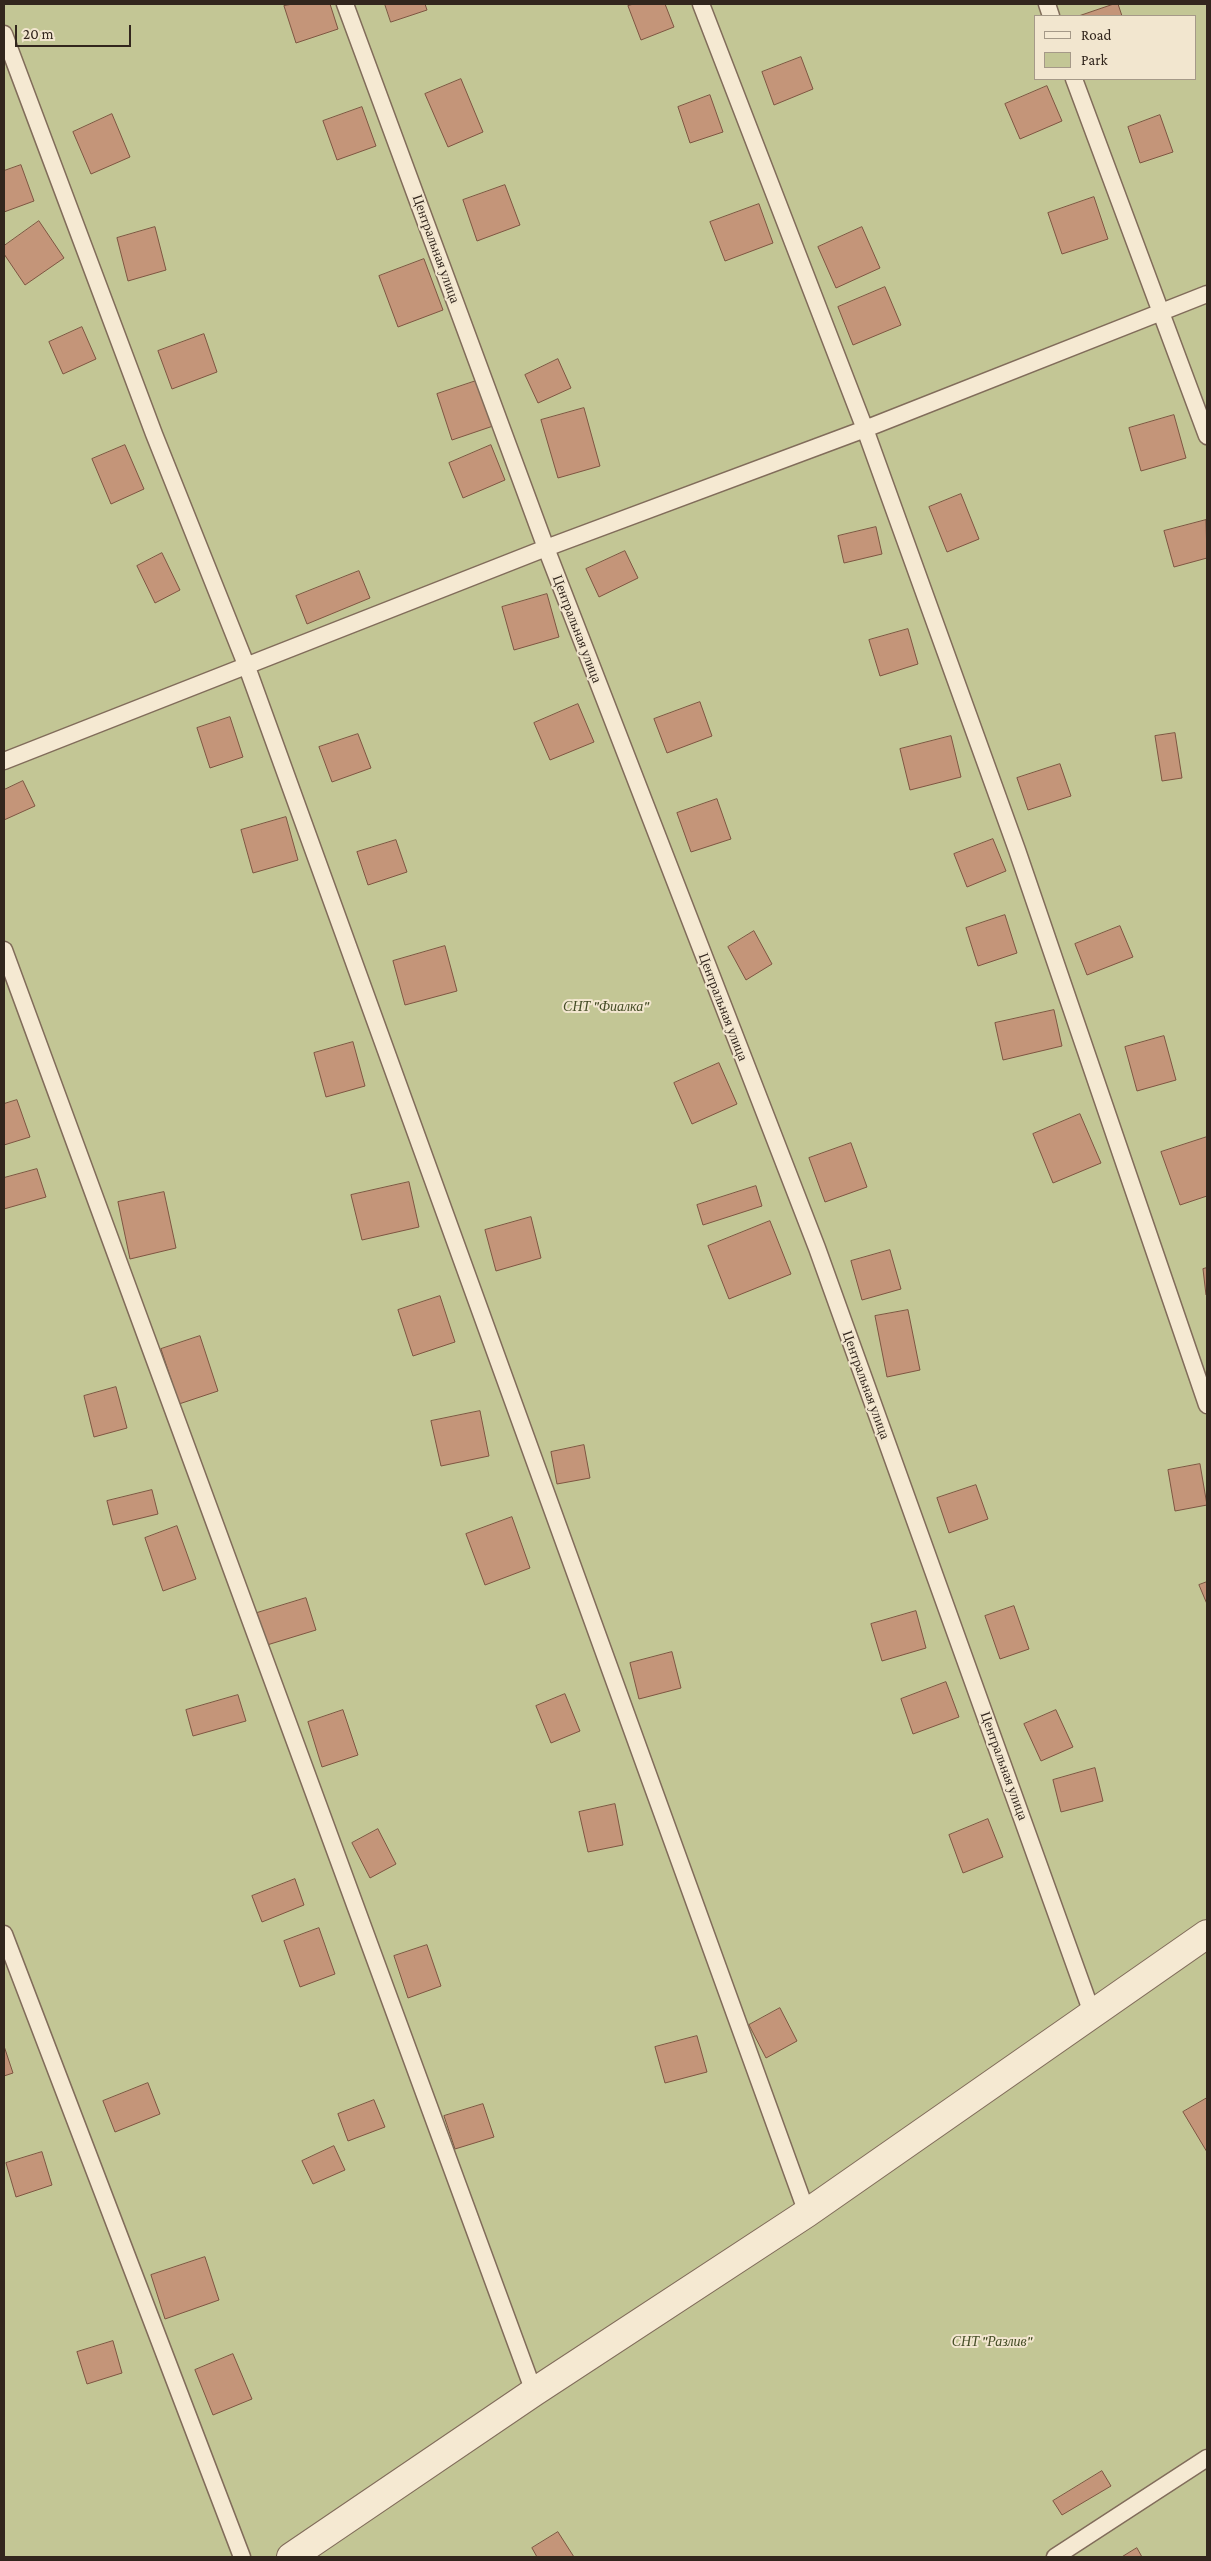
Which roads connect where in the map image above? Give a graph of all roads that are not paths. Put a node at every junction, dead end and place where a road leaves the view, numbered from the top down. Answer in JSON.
{"nodes":[{"id":1,"x":345,"y":4,"type":"edge"},
{"id":2,"x":701,"y":4,"type":"edge"},
{"id":3,"x":4,"y":34,"type":"edge"},
{"id":4,"x":1074,"y":80,"type":"edge"},
{"id":5,"x":1207,"y":294,"type":"edge"},
{"id":6,"x":1161,"y":312,"type":"junction"},
{"id":7,"x":865,"y":428,"type":"junction"},
{"id":8,"x":1207,"y":436,"type":"edge"},
{"id":9,"x":546,"y":548,"type":"junction"},
{"id":10,"x":247,"y":667,"type":"junction"},
{"id":11,"x":4,"y":761,"type":"edge"},
{"id":12,"x":4,"y":950,"type":"edge"},
{"id":13,"x":1207,"y":1405,"type":"edge"},
{"id":14,"x":4,"y":1934,"type":"edge"},
{"id":15,"x":1207,"y":1934,"type":"edge"},
{"id":16,"x":1092,"y":2013,"type":"junction"},
{"id":17,"x":807,"y":2213,"type":"junction"},
{"id":18,"x":534,"y":2392,"type":"junction"},
{"id":19,"x":1207,"y":2458,"type":"edge"},
{"id":20,"x":242,"y":2557,"type":"edge"},
{"id":21,"x":291,"y":2557,"type":"edge"},
{"id":22,"x":1055,"y":2557,"type":"edge"}],
"edges":[{"from":1,"to":9,"type":"lane","name":"Центральная улица"},
{"from":2,"to":7,"type":"lane"},
{"from":3,"to":10,"type":"lane"},
{"from":4,"to":6,"type":"lane"},
{"from":5,"to":6,"type":"lane"},
{"from":6,"to":7,"type":"lane"},
{"from":6,"to":8,"type":"lane"},
{"from":7,"to":9,"type":"lane"},
{"from":7,"to":13,"type":"lane"},
{"from":9,"to":10,"type":"lane"},
{"from":9,"to":16,"type":"lane","name":"Центральная улица"},
{"from":10,"to":11,"type":"lane"},
{"from":10,"to":17,"type":"lane"},
{"from":12,"to":18,"type":"lane"},
{"from":14,"to":20,"type":"lane"},
{"from":15,"to":16,"type":"street"},
{"from":16,"to":17,"type":"street"},
{"from":17,"to":18,"type":"street"},
{"from":18,"to":21,"type":"street"},
{"from":19,"to":22,"type":"lane"}]}
